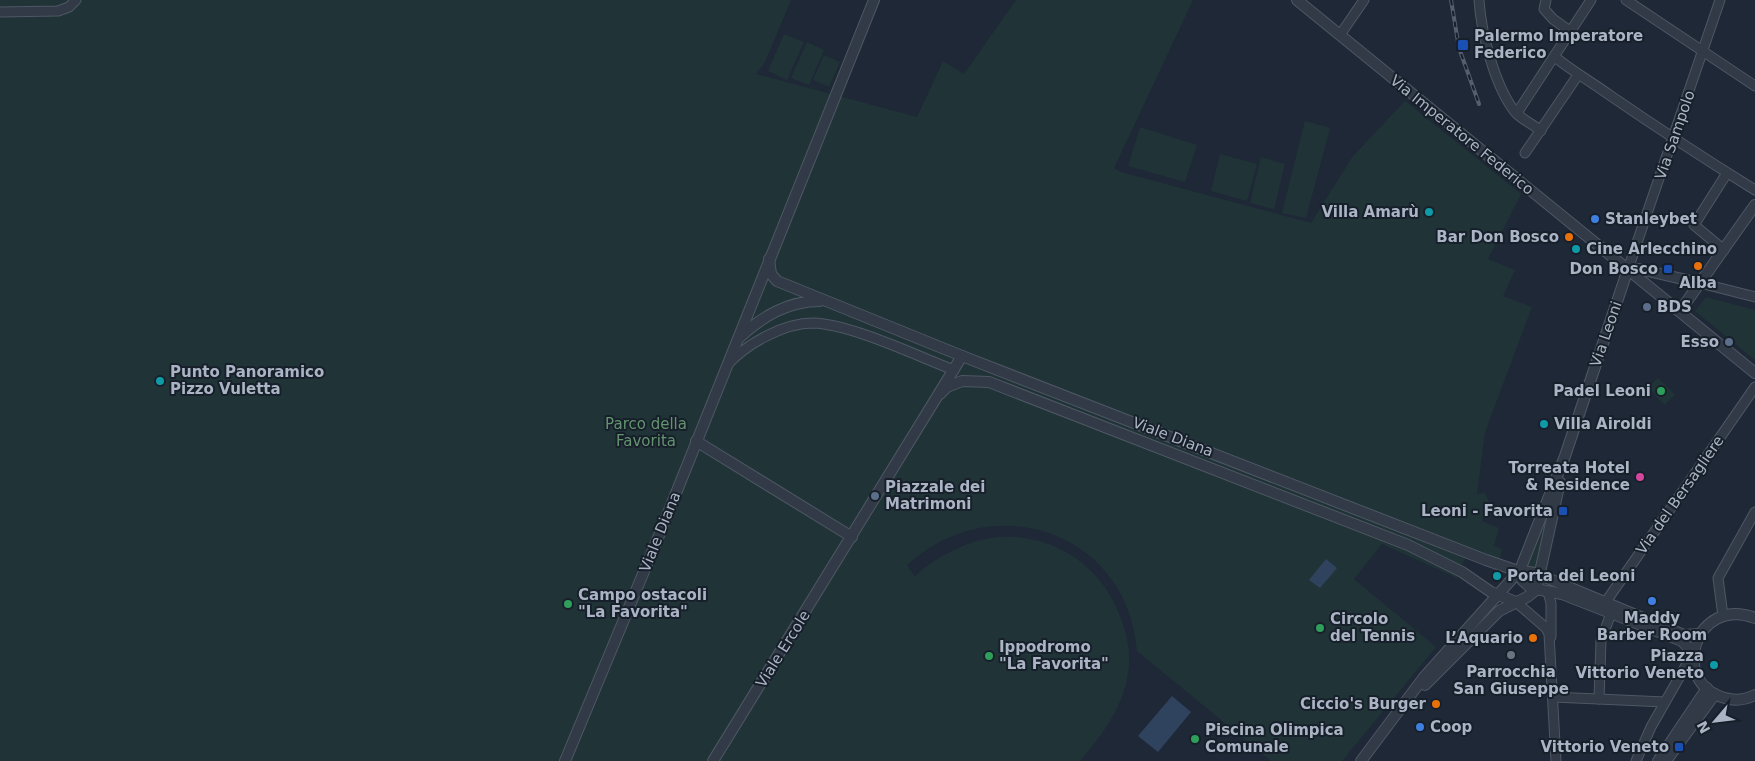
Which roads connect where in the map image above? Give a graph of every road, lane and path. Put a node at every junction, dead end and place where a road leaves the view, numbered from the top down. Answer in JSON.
{"nodes":[{"id":1,"x":76,"y":0,"type":"edge"},
{"id":2,"x":874,"y":0,"type":"edge"},
{"id":3,"x":1297,"y":0,"type":"edge"},
{"id":4,"x":1364,"y":0,"type":"edge"},
{"id":5,"x":1479,"y":0,"type":"edge"},
{"id":6,"x":1546,"y":0,"type":"edge"},
{"id":7,"x":1591,"y":0,"type":"edge"},
{"id":8,"x":1626,"y":0,"type":"edge"},
{"id":9,"x":1720,"y":0,"type":"edge"},
{"id":10,"x":0,"y":12,"type":"edge"},
{"id":11,"x":1571,"y":32,"type":"junction"},
{"id":12,"x":1340,"y":35,"type":"junction"},
{"id":13,"x":1703,"y":52,"type":"junction"},
{"id":14,"x":1555,"y":57,"type":"junction"},
{"id":15,"x":1578,"y":75,"type":"junction"},
{"id":16,"x":1755,"y":86,"type":"edge"},
{"id":17,"x":1517,"y":113,"type":"junction"},
{"id":18,"x":1541,"y":131,"type":"junction"},
{"id":19,"x":1673,"y":139,"type":"junction"},
{"id":20,"x":1526,"y":154,"type":"dead end"},
{"id":21,"x":1727,"y":172,"type":"junction"},
{"id":22,"x":1755,"y":190,"type":"edge"},
{"id":23,"x":1755,"y":205,"type":"edge"},
{"id":24,"x":1724,"y":250,"type":"junction"},
{"id":25,"x":769,"y":259,"type":"junction"},
{"id":26,"x":1628,"y":269,"type":"junction"},
{"id":27,"x":1700,"y":283,"type":"junction"},
{"id":28,"x":1755,"y":298,"type":"edge"},
{"id":29,"x":826,"y":301,"type":"junction"},
{"id":30,"x":1680,"y":311,"type":"junction"},
{"id":31,"x":737,"y":340,"type":"junction"},
{"id":32,"x":962,"y":356,"type":"junction"},
{"id":33,"x":726,"y":366,"type":"junction"},
{"id":34,"x":954,"y":370,"type":"junction"},
{"id":35,"x":1755,"y":374,"type":"edge"},
{"id":36,"x":1755,"y":386,"type":"edge"},
{"id":37,"x":940,"y":394,"type":"junction"},
{"id":38,"x":696,"y":441,"type":"junction"},
{"id":39,"x":1565,"y":456,"type":"junction"},
{"id":40,"x":1755,"y":512,"type":"edge"},
{"id":41,"x":852,"y":537,"type":"junction"},
{"id":42,"x":1543,"y":564,"type":"junction"},
{"id":43,"x":1525,"y":571,"type":"junction"},
{"id":44,"x":1540,"y":575,"type":"junction"},
{"id":45,"x":1557,"y":583,"type":"junction"},
{"id":46,"x":1534,"y":591,"type":"junction"},
{"id":47,"x":1548,"y":592,"type":"junction"},
{"id":48,"x":1499,"y":596,"type":"junction"},
{"id":49,"x":1516,"y":602,"type":"junction"},
{"id":50,"x":1605,"y":603,"type":"junction"},
{"id":51,"x":1611,"y":613,"type":"junction"},
{"id":52,"x":1723,"y":616,"type":"junction"},
{"id":53,"x":1755,"y":618,"type":"edge"},
{"id":54,"x":1700,"y":634,"type":"junction"},
{"id":55,"x":1550,"y":645,"type":"junction"},
{"id":56,"x":1693,"y":653,"type":"junction"},
{"id":57,"x":1711,"y":691,"type":"junction"},
{"id":58,"x":1755,"y":695,"type":"edge"},
{"id":59,"x":1553,"y":696,"type":"junction"},
{"id":60,"x":1599,"y":699,"type":"junction"},
{"id":61,"x":1408,"y":701,"type":"junction"},
{"id":62,"x":1665,"y":702,"type":"junction"},
{"id":63,"x":565,"y":761,"type":"edge"},
{"id":64,"x":713,"y":761,"type":"edge"},
{"id":65,"x":1361,"y":761,"type":"edge"},
{"id":66,"x":1556,"y":761,"type":"edge"},
{"id":67,"x":1636,"y":761,"type":"edge"},
{"id":68,"x":1658,"y":761,"type":"edge"},
{"id":69,"x":1666,"y":761,"type":"edge"}],
"edges":[{"from":1,"to":10,"type":"street"},
{"from":2,"to":25,"type":"street"},
{"from":3,"to":12,"type":"street","name":"Via Imperatore Federico"},
{"from":4,"to":12,"type":"street"},
{"from":5,"to":17,"type":"street"},
{"from":6,"to":11,"type":"street"},
{"from":7,"to":11,"type":"street"},
{"from":8,"to":13,"type":"street"},
{"from":9,"to":13,"type":"street","name":"Via Sampolo"},
{"from":11,"to":14,"type":"street"},
{"from":12,"to":26,"type":"street","name":"Via Imperatore Federico"},
{"from":13,"to":16,"type":"street"},
{"from":13,"to":19,"type":"street","name":"Via Sampolo"},
{"from":14,"to":15,"type":"street"},
{"from":14,"to":17,"type":"street"},
{"from":15,"to":18,"type":"street"},
{"from":15,"to":19,"type":"street"},
{"from":17,"to":18,"type":"street"},
{"from":18,"to":20,"type":"street"},
{"from":19,"to":21,"type":"street"},
{"from":19,"to":26,"type":"street","name":"Via Sampolo"},
{"from":21,"to":22,"type":"street"},
{"from":21,"to":24,"type":"street"},
{"from":23,"to":24,"type":"street"},
{"from":24,"to":27,"type":"street"},
{"from":25,"to":29,"type":"street","name":"Viale Diana"},
{"from":25,"to":31,"type":"street","name":"Viale Diana"},
{"from":26,"to":27,"type":"street"},
{"from":26,"to":30,"type":"street","name":"Via Imperatore Federico"},
{"from":26,"to":39,"type":"street","name":"Via Leoni"},
{"from":27,"to":28,"type":"street"},
{"from":27,"to":30,"type":"street"},
{"from":29,"to":31,"type":"street","name":"Viale Diana"},
{"from":29,"to":32,"type":"street","name":"Viale Diana"},
{"from":30,"to":35,"type":"street","name":"Via Imperatore Federico"},
{"from":31,"to":33,"type":"street","name":"Viale Diana"},
{"from":32,"to":34,"type":"street","name":"Viale Ercole"},
{"from":32,"to":43,"type":"street","name":"Viale Diana"},
{"from":33,"to":34,"type":"street"},
{"from":33,"to":38,"type":"street","name":"Viale Diana"},
{"from":34,"to":37,"type":"street","name":"Viale Ercole"},
{"from":36,"to":50,"type":"street","name":"Via del Bersagliere"},
{"from":37,"to":41,"type":"street","name":"Viale Ercole"},
{"from":37,"to":48,"type":"street","name":"Viale Diana"},
{"from":38,"to":41,"type":"street"},
{"from":38,"to":63,"type":"street","name":"Viale Diana"},
{"from":39,"to":42,"type":"street","name":"Via Leoni"},
{"from":39,"to":43,"type":"street","name":"Via Leoni"},
{"from":40,"to":52,"type":"street"},
{"from":41,"to":64,"type":"street","name":"Viale Ercole"},
{"from":42,"to":44,"type":"street","name":"Via Leoni"},
{"from":42,"to":45,"type":"street"},
{"from":43,"to":44,"type":"street","name":"Viale Diana"},
{"from":43,"to":46,"type":"street"},
{"from":43,"to":48,"type":"street","name":"Via Leoni"},
{"from":44,"to":45,"type":"street","name":"Viale Diana"},
{"from":44,"to":46,"type":"street","name":"Via Leoni"},
{"from":45,"to":50,"type":"street","name":"Viale Diana"},
{"from":46,"to":47,"type":"street"},
{"from":46,"to":49,"type":"street"},
{"from":47,"to":51,"type":"street"},
{"from":47,"to":55,"type":"street"},
{"from":48,"to":49,"type":"street","name":"Viale Diana"},
{"from":48,"to":61,"type":"street","name":"Via Leoni"},
{"from":49,"to":55,"type":"street"},
{"from":49,"to":61,"type":"street"},
{"from":50,"to":54,"type":"street","name":"Viale Diana"},
{"from":51,"to":56,"type":"street"},
{"from":51,"to":60,"type":"street"},
{"from":52,"to":53,"type":"street"},
{"from":52,"to":54,"type":"street"},
{"from":54,"to":56,"type":"street"},
{"from":55,"to":59,"type":"street"},
{"from":56,"to":57,"type":"street"},
{"from":56,"to":62,"type":"street"},
{"from":57,"to":58,"type":"street"},
{"from":57,"to":68,"type":"street"},
{"from":57,"to":69,"type":"street"},
{"from":59,"to":60,"type":"street"},
{"from":59,"to":66,"type":"street"},
{"from":60,"to":62,"type":"street"},
{"from":61,"to":65,"type":"street"},
{"from":62,"to":67,"type":"street"}]}
